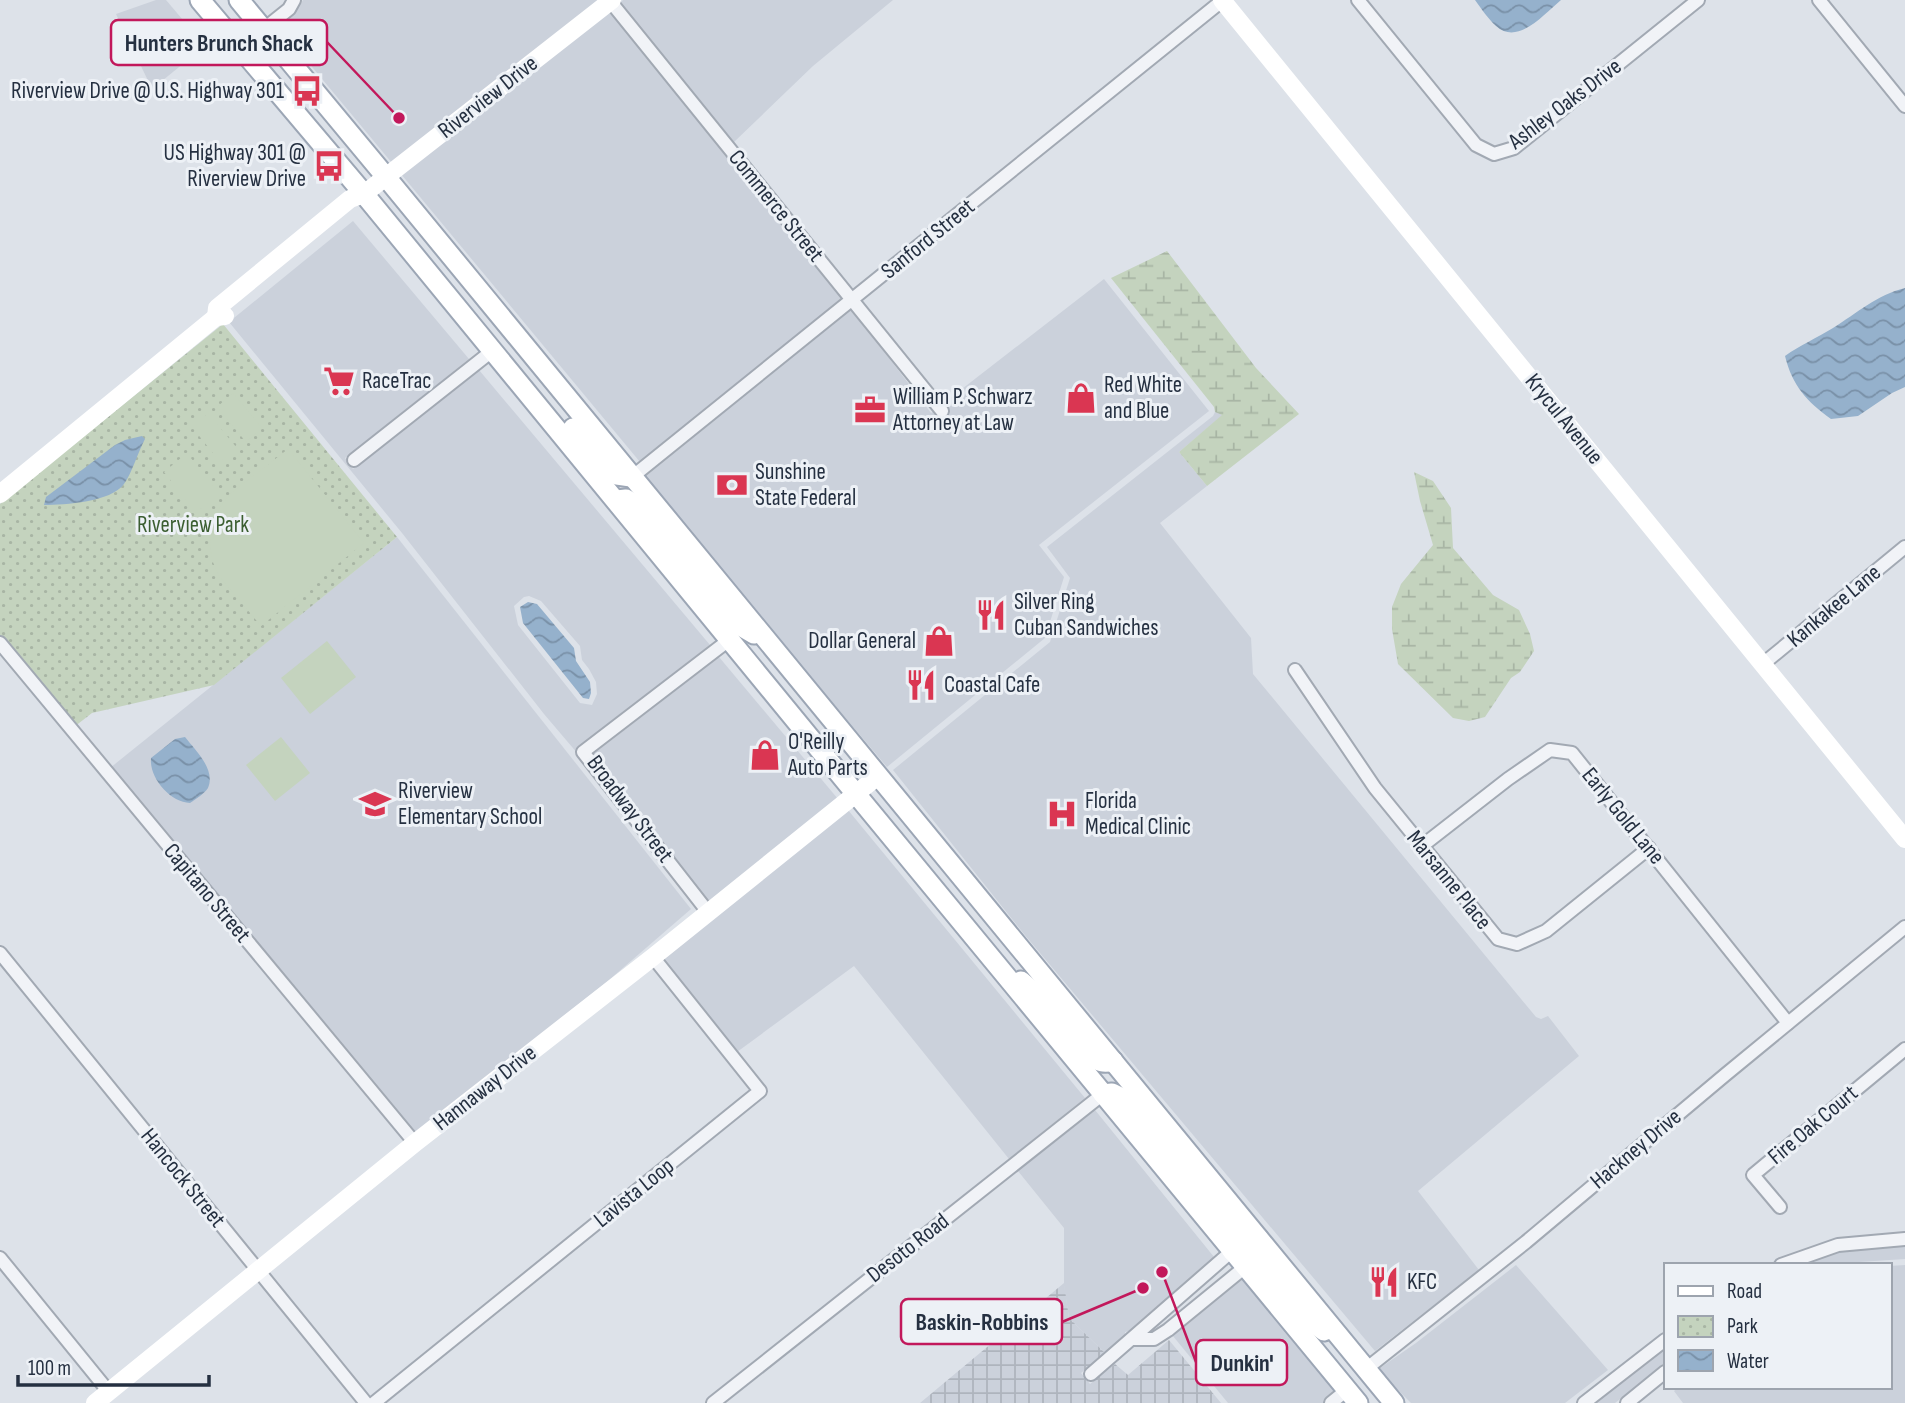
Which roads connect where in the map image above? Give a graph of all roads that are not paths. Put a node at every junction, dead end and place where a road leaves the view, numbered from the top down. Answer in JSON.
{"nodes":[{"id":1,"x":201,"y":0,"type":"edge"},
{"id":2,"x":218,"y":0,"type":"edge"},
{"id":3,"x":239,"y":0,"type":"edge"},
{"id":4,"x":295,"y":0,"type":"edge"},
{"id":5,"x":1223,"y":0,"type":"edge"},
{"id":6,"x":1359,"y":0,"type":"edge"},
{"id":7,"x":1698,"y":0,"type":"edge"},
{"id":8,"x":1819,"y":0,"type":"edge"},
{"id":9,"x":611,"y":1,"type":"edge"},
{"id":10,"x":264,"y":29,"type":"junction"},
{"id":11,"x":1905,"y":106,"type":"edge"},
{"id":12,"x":386,"y":177,"type":"junction"},
{"id":13,"x":364,"y":194,"type":"junction"},
{"id":14,"x":852,"y":300,"type":"junction"},
{"id":15,"x":492,"y":351,"type":"junction"},
{"id":16,"x":506,"y":367,"type":"junction"},
{"id":17,"x":942,"y":411,"type":"dead end"},
{"id":18,"x":354,"y":460,"type":"dead end"},
{"id":19,"x":632,"y":477,"type":"junction"},
{"id":20,"x":0,"y":494,"type":"edge"},
{"id":21,"x":615,"y":501,"type":"junction"},
{"id":22,"x":1905,"y":547,"type":"edge"},
{"id":23,"x":729,"y":640,"type":"junction"},
{"id":24,"x":767,"y":642,"type":"junction"},
{"id":25,"x":0,"y":643,"type":"edge"},
{"id":26,"x":1763,"y":664,"type":"junction"},
{"id":27,"x":1295,"y":670,"type":"dead end"},
{"id":28,"x":878,"y":776,"type":"junction"},
{"id":29,"x":856,"y":794,"type":"junction"},
{"id":30,"x":1905,"y":839,"type":"edge"},
{"id":31,"x":1422,"y":846,"type":"junction"},
{"id":32,"x":1648,"y":848,"type":"junction"},
{"id":33,"x":708,"y":912,"type":"junction"},
{"id":34,"x":1905,"y":928,"type":"edge"},
{"id":35,"x":0,"y":953,"type":"edge"},
{"id":36,"x":653,"y":957,"type":"junction"},
{"id":37,"x":999,"y":968,"type":"junction"},
{"id":38,"x":1788,"y":1023,"type":"junction"},
{"id":39,"x":1905,"y":1049,"type":"edge"},
{"id":40,"x":1113,"y":1061,"type":"junction"},
{"id":41,"x":1103,"y":1094,"type":"junction"},
{"id":42,"x":415,"y":1143,"type":"junction"},
{"id":43,"x":1165,"y":1169,"type":"junction"},
{"id":44,"x":1234,"y":1208,"type":"junction"},
{"id":45,"x":1780,"y":1208,"type":"dead end"},
{"id":46,"x":1258,"y":1238,"type":"junction"},
{"id":47,"x":1905,"y":1239,"type":"edge"},
{"id":48,"x":0,"y":1258,"type":"edge"},
{"id":49,"x":1239,"y":1259,"type":"junction"},
{"id":50,"x":1786,"y":1263,"type":"edge"},
{"id":51,"x":259,"y":1270,"type":"junction"},
{"id":52,"x":1132,"y":1339,"type":"junction"},
{"id":53,"x":1664,"y":1341,"type":"edge"},
{"id":54,"x":1348,"y":1347,"type":"junction"},
{"id":55,"x":1366,"y":1368,"type":"junction"},
{"id":56,"x":1664,"y":1373,"type":"edge"},
{"id":57,"x":1091,"y":1374,"type":"dead end"},
{"id":58,"x":1353,"y":1396,"type":"edge"},
{"id":59,"x":102,"y":1397,"type":"edge"},
{"id":60,"x":366,"y":1403,"type":"edge"},
{"id":61,"x":374,"y":1403,"type":"edge"},
{"id":62,"x":713,"y":1403,"type":"edge"},
{"id":63,"x":1331,"y":1403,"type":"edge"},
{"id":64,"x":1394,"y":1403,"type":"edge"},
{"id":65,"x":1584,"y":1403,"type":"edge"},
{"id":66,"x":1627,"y":1403,"type":"edge"}],
"edges":[{"from":1,"to":13,"type":"main road"},
{"from":2,"to":10,"type":"main road"},
{"from":3,"to":10,"type":"main road"},
{"from":4,"to":10,"type":"street"},
{"from":5,"to":14,"type":"street","name":"Sanford Street"},
{"from":5,"to":26,"type":"street","name":"Krycul Avenue"},
{"from":6,"to":7,"type":"street","name":"Ashley Oaks Drive"},
{"from":8,"to":11,"type":"street"},
{"from":9,"to":12,"type":"street","name":"Riverview Drive"},
{"from":9,"to":14,"type":"street","name":"Commerce Street"},
{"from":10,"to":12,"type":"main road"},
{"from":12,"to":13,"type":"street","name":"Riverview Drive"},
{"from":12,"to":19,"type":"main road"},
{"from":13,"to":15,"type":"main road"},
{"from":13,"to":20,"type":"street","name":"Riverview Drive"},
{"from":14,"to":17,"type":"street","name":"Commerce Street"},
{"from":14,"to":19,"type":"street","name":"Sanford Street"},
{"from":15,"to":16,"type":"main road"},
{"from":15,"to":18,"type":"street"},
{"from":16,"to":19,"type":"main road"},
{"from":16,"to":21,"type":"main road"},
{"from":19,"to":24,"type":"main road"},
{"from":21,"to":23,"type":"main road"},
{"from":21,"to":24,"type":"main road"},
{"from":22,"to":26,"type":"street","name":"Kankakee Lane"},
{"from":23,"to":29,"type":"main road"},
{"from":23,"to":33,"type":"street","name":"Broadway Street"},
{"from":24,"to":28,"type":"main road"},
{"from":25,"to":42,"type":"street","name":"Capitano Street"},
{"from":26,"to":30,"type":"street","name":"Krycul Avenue"},
{"from":27,"to":31,"type":"street","name":"Marsanne Place"},
{"from":28,"to":29,"type":"street","name":"Hannaway Drive"},
{"from":28,"to":40,"type":"main road"},
{"from":29,"to":33,"type":"street","name":"Hannaway Drive"},
{"from":29,"to":37,"type":"main road"},
{"from":31,"to":32,"type":"street","name":"Marsanne Place"},
{"from":31,"to":32,"type":"street","name":"Early Gold Lane"},
{"from":32,"to":38,"type":"street","name":"Early Gold Lane"},
{"from":33,"to":36,"type":"street","name":"Hannaway Drive"},
{"from":34,"to":38,"type":"street","name":"Hackney Drive"},
{"from":35,"to":51,"type":"street","name":"Hancock Street"},
{"from":36,"to":42,"type":"street","name":"Hannaway Drive"},
{"from":36,"to":61,"type":"street","name":"Lavista Loop"},
{"from":37,"to":40,"type":"main road"},
{"from":37,"to":41,"type":"main road"},
{"from":38,"to":55,"type":"street","name":"Hackney Drive"},
{"from":39,"to":45,"type":"street","name":"Fire Oak Court"},
{"from":40,"to":44,"type":"main road"},
{"from":41,"to":43,"type":"main road"},
{"from":41,"to":44,"type":"main road"},
{"from":41,"to":62,"type":"street","name":"Desoto Road"},
{"from":42,"to":51,"type":"street","name":"Hannaway Drive"},
{"from":43,"to":46,"type":"main road"},
{"from":43,"to":49,"type":"main road"},
{"from":44,"to":46,"type":"main road"},
{"from":46,"to":54,"type":"main road"},
{"from":47,"to":50,"type":"street"},
{"from":48,"to":59,"type":"street"},
{"from":49,"to":52,"type":"street"},
{"from":49,"to":52,"type":"street"},
{"from":49,"to":54,"type":"main road"},
{"from":49,"to":58,"type":"main road"},
{"from":51,"to":59,"type":"street","name":"Hannaway Drive"},
{"from":51,"to":60,"type":"street","name":"Hancock Street"},
{"from":52,"to":57,"type":"street"},
{"from":53,"to":65,"type":"street"},
{"from":54,"to":55,"type":"main road"},
{"from":55,"to":64,"type":"main road"},
{"from":56,"to":66,"type":"street"},
{"from":58,"to":63,"type":"street"}]}
